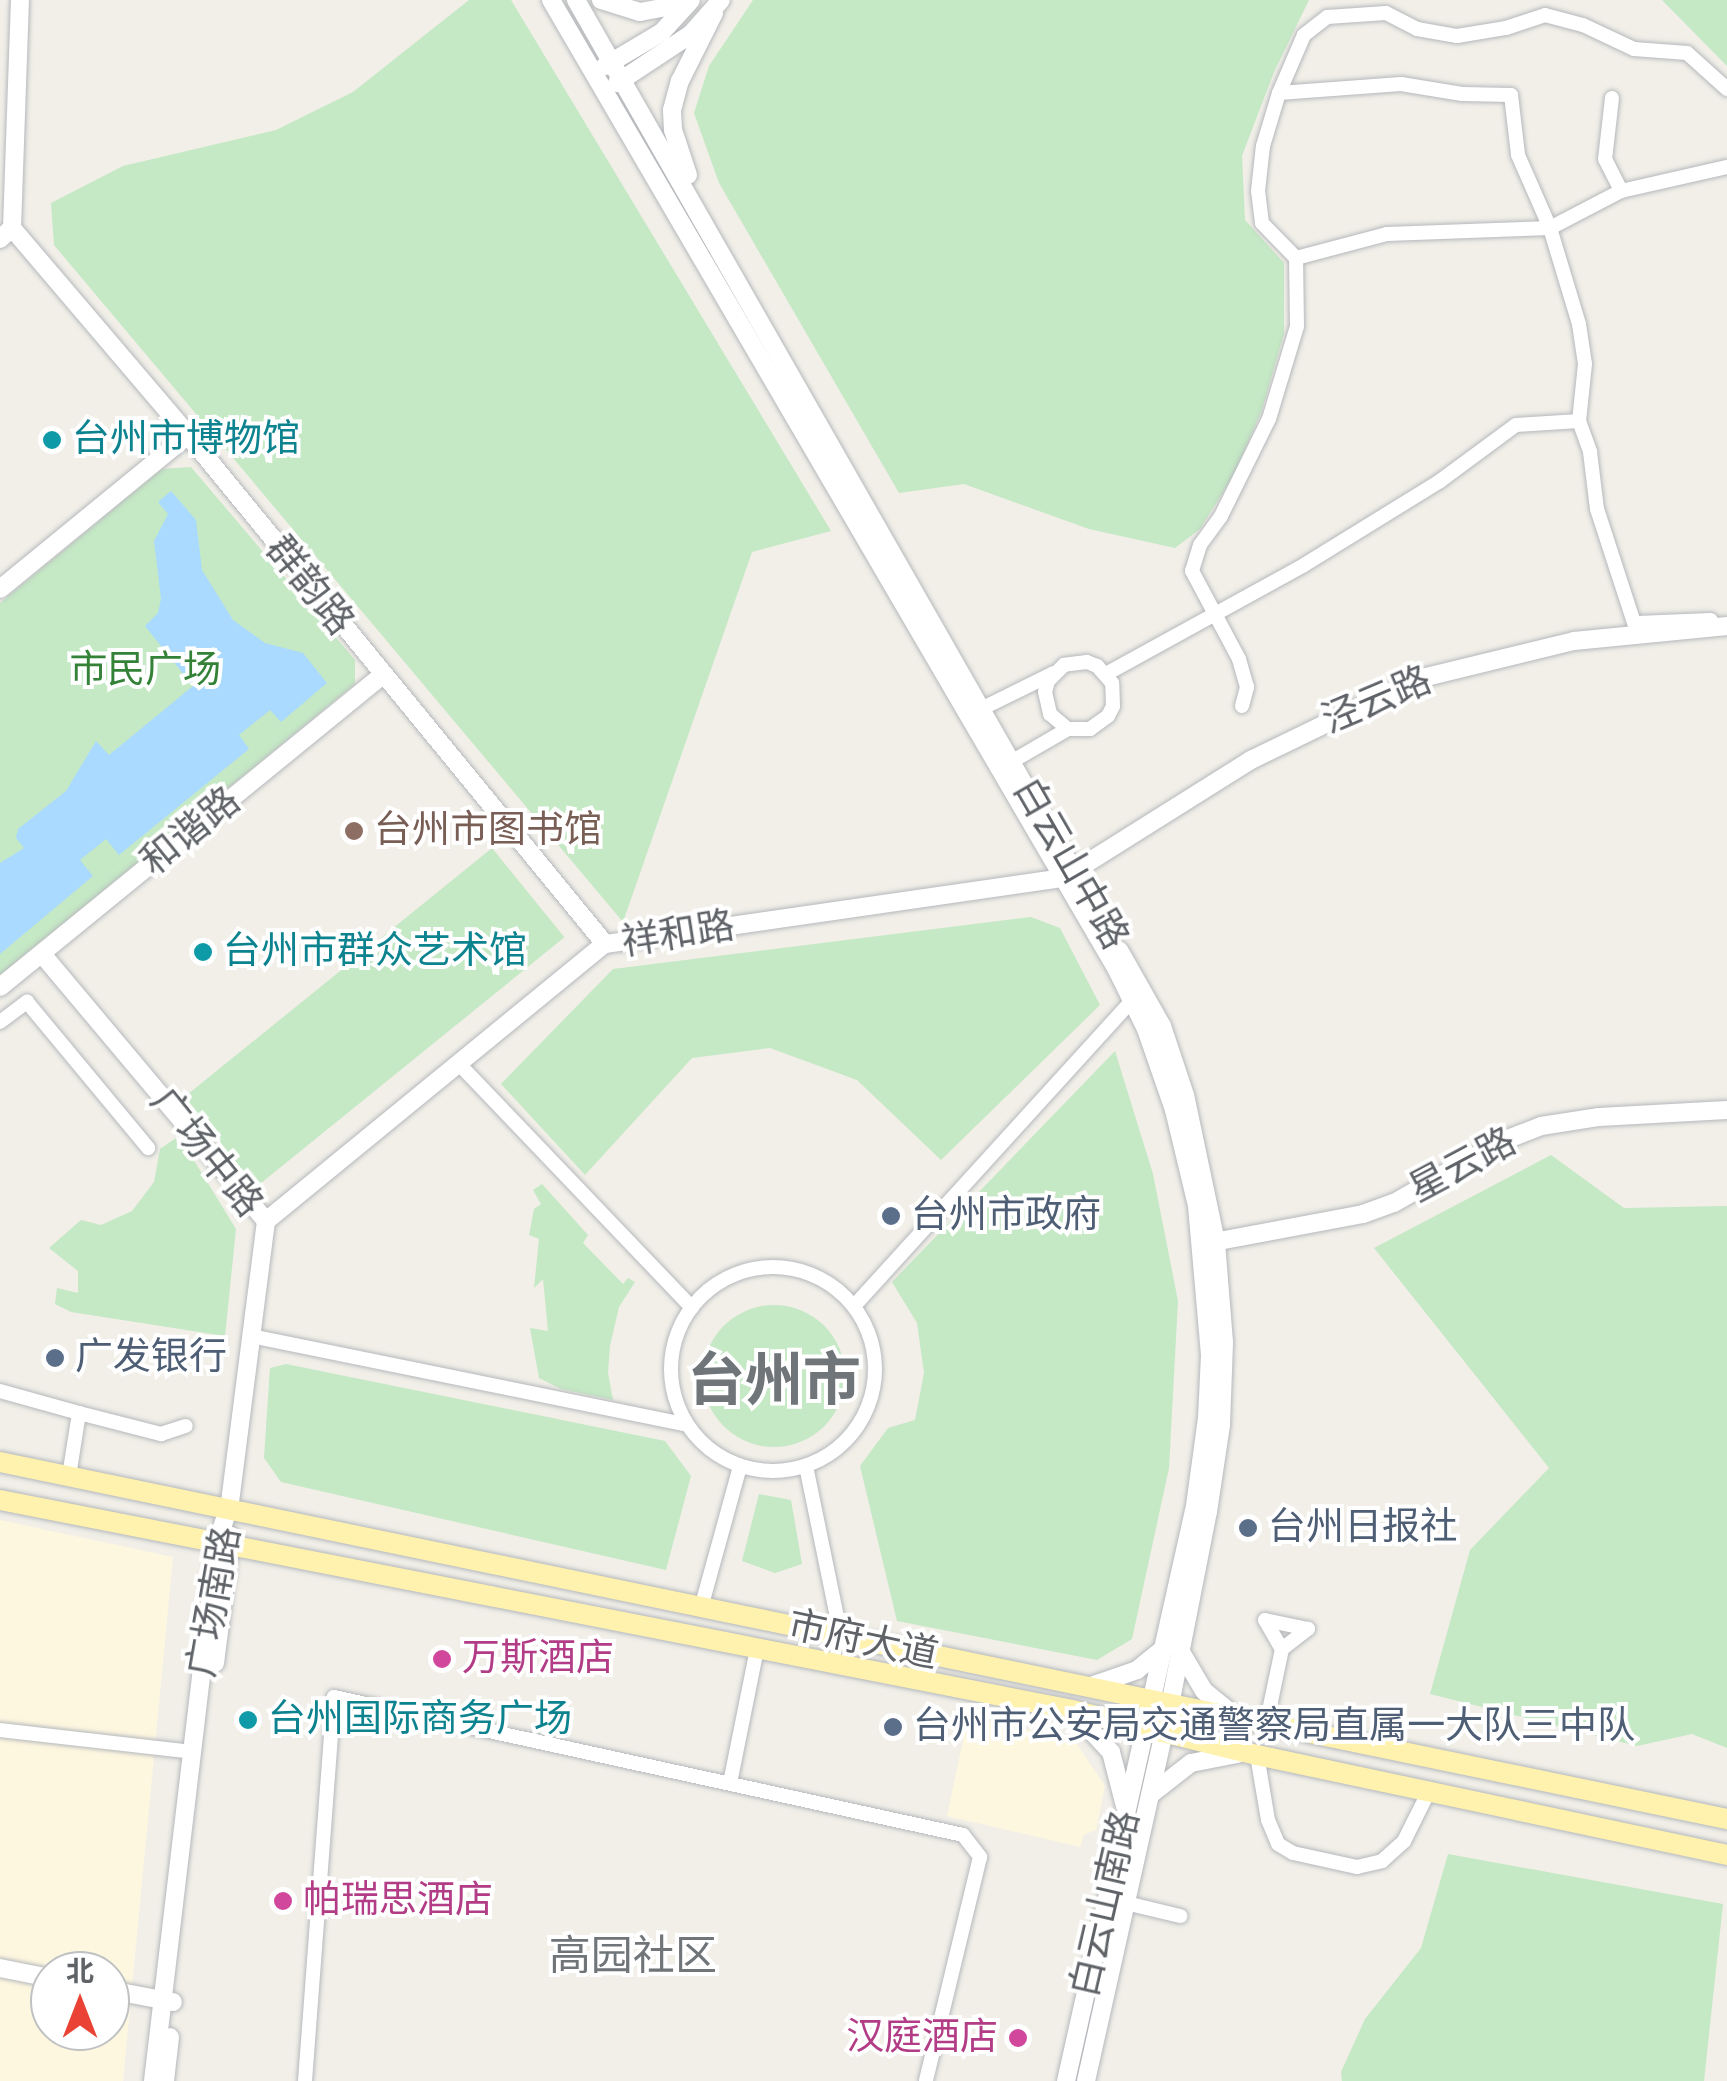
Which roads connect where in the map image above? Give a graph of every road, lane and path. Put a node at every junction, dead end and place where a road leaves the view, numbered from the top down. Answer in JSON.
{"nodes":[{"id":1,"x":20,"y":0,"type":"edge"},
{"id":2,"x":551,"y":0,"type":"edge"},
{"id":3,"x":576,"y":0,"type":"edge"},
{"id":4,"x":600,"y":0,"type":"edge"},
{"id":5,"x":689,"y":2,"type":"edge"},
{"id":6,"x":717,"y":6,"type":"edge"},
{"id":7,"x":615,"y":61,"type":"junction"},
{"id":8,"x":593,"y":74,"type":"junction"},
{"id":9,"x":625,"y":78,"type":"junction"},
{"id":10,"x":1727,"y":89,"type":"edge"},
{"id":11,"x":604,"y":92,"type":"junction"},
{"id":12,"x":1278,"y":93,"type":"junction"},
{"id":13,"x":1612,"y":98,"type":"dead end"},
{"id":14,"x":1727,"y":167,"type":"edge"},
{"id":15,"x":1620,"y":190,"type":"junction"},
{"id":16,"x":1550,"y":228,"type":"junction"},
{"id":17,"x":6,"y":234,"type":"edge"},
{"id":18,"x":723,"y":258,"type":"junction"},
{"id":19,"x":1296,"y":258,"type":"junction"},
{"id":20,"x":1579,"y":421,"type":"junction"},
{"id":21,"x":188,"y":436,"type":"junction"},
{"id":22,"x":0,"y":590,"type":"edge"},
{"id":23,"x":1211,"y":612,"type":"junction"},
{"id":24,"x":1727,"y":622,"type":"edge"},
{"id":25,"x":1637,"y":628,"type":"junction"},
{"id":26,"x":1055,"y":672,"type":"junction"},
{"id":27,"x":1106,"y":674,"type":"junction"},
{"id":28,"x":382,"y":676,"type":"junction"},
{"id":29,"x":1242,"y":706,"type":"dead end"},
{"id":30,"x":981,"y":709,"type":"junction"},
{"id":31,"x":1068,"y":728,"type":"junction"},
{"id":32,"x":1011,"y":762,"type":"junction"},
{"id":33,"x":1069,"y":875,"type":"junction"},
{"id":34,"x":605,"y":944,"type":"junction"},
{"id":35,"x":42,"y":954,"type":"junction"},
{"id":36,"x":0,"y":987,"type":"edge"},
{"id":37,"x":1132,"y":1001,"type":"junction"},
{"id":38,"x":0,"y":1022,"type":"edge"},
{"id":39,"x":459,"y":1064,"type":"junction"},
{"id":40,"x":1727,"y":1110,"type":"edge"},
{"id":41,"x":148,"y":1148,"type":"dead end"},
{"id":42,"x":266,"y":1220,"type":"junction"},
{"id":43,"x":1209,"y":1243,"type":"junction"},
{"id":44,"x":854,"y":1306,"type":"junction"},
{"id":45,"x":692,"y":1308,"type":"junction"},
{"id":46,"x":252,"y":1336,"type":"junction"},
{"id":47,"x":0,"y":1391,"type":"edge"},
{"id":48,"x":79,"y":1413,"type":"junction"},
{"id":49,"x":688,"y":1425,"type":"junction"},
{"id":50,"x":186,"y":1426,"type":"dead end"},
{"id":51,"x":0,"y":1462,"type":"edge"},
{"id":52,"x":740,"y":1466,"type":"junction"},
{"id":53,"x":806,"y":1466,"type":"junction"},
{"id":54,"x":69,"y":1476,"type":"junction"},
{"id":55,"x":0,"y":1500,"type":"edge"},
{"id":56,"x":230,"y":1508,"type":"junction"},
{"id":57,"x":225,"y":1543,"type":"junction"},
{"id":58,"x":701,"y":1608,"type":"junction"},
{"id":59,"x":842,"y":1637,"type":"junction"},
{"id":60,"x":757,"y":1648,"type":"junction"},
{"id":61,"x":1282,"y":1648,"type":"dead end"},
{"id":62,"x":1172,"y":1649,"type":"junction"},
{"id":63,"x":1081,"y":1687,"type":"junction"},
{"id":64,"x":1161,"y":1704,"type":"junction"},
{"id":65,"x":1072,"y":1710,"type":"junction"},
{"id":66,"x":1244,"y":1720,"type":"junction"},
{"id":67,"x":1266,"y":1725,"type":"junction"},
{"id":68,"x":1156,"y":1729,"type":"junction"},
{"id":69,"x":0,"y":1730,"type":"edge"},
{"id":70,"x":192,"y":1752,"type":"junction"},
{"id":71,"x":1254,"y":1754,"type":"junction"},
{"id":72,"x":730,"y":1783,"type":"junction"},
{"id":73,"x":1430,"y":1790,"type":"junction"},
{"id":74,"x":1150,"y":1795,"type":"junction"},
{"id":75,"x":1126,"y":1817,"type":"junction"},
{"id":76,"x":1727,"y":1819,"type":"edge"},
{"id":77,"x":1727,"y":1855,"type":"edge"},
{"id":78,"x":1126,"y":1904,"type":"junction"},
{"id":79,"x":1180,"y":1916,"type":"dead end"},
{"id":80,"x":0,"y":1968,"type":"edge"},
{"id":81,"x":30,"y":1974,"type":"edge"},
{"id":82,"x":130,"y":1994,"type":"edge"},
{"id":83,"x":168,"y":2001,"type":"junction"},
{"id":84,"x":152,"y":2081,"type":"edge"},
{"id":85,"x":165,"y":2081,"type":"edge"},
{"id":86,"x":305,"y":2081,"type":"edge"},
{"id":87,"x":926,"y":2081,"type":"edge"},
{"id":88,"x":1066,"y":2081,"type":"edge"},
{"id":89,"x":1086,"y":2081,"type":"edge"}],
"edges":[{"from":1,"to":17,"type":"main road"},
{"from":2,"to":8,"type":"main road","name":"白云山中路"},
{"from":3,"to":7,"type":"main road","name":"白云山中路"},
{"from":4,"to":5,"type":"main road"},
{"from":5,"to":7,"type":"main road"},
{"from":6,"to":9,"type":"main road"},
{"from":6,"to":18,"type":"main road"},
{"from":7,"to":8,"type":"main road"},
{"from":7,"to":9,"type":"main road","name":"白云山中路"},
{"from":8,"to":11,"type":"main road","name":"白云山中路"},
{"from":9,"to":11,"type":"main road"},
{"from":9,"to":18,"type":"main road","name":"白云山中路"},
{"from":10,"to":12,"type":"street"},
{"from":11,"to":33,"type":"main road","name":"白云山中路"},
{"from":12,"to":16,"type":"street"},
{"from":12,"to":19,"type":"street"},
{"from":13,"to":15,"type":"street"},
{"from":14,"to":15,"type":"street"},
{"from":15,"to":16,"type":"street"},
{"from":16,"to":19,"type":"street"},
{"from":16,"to":20,"type":"street"},
{"from":17,"to":21,"type":"main road","name":"群韵路"},
{"from":18,"to":30,"type":"main road","name":"白云山中路"},
{"from":19,"to":23,"type":"street"},
{"from":20,"to":23,"type":"street"},
{"from":20,"to":25,"type":"street"},
{"from":21,"to":22,"type":"main road"},
{"from":21,"to":28,"type":"main road","name":"群韵路"},
{"from":23,"to":27,"type":"street"},
{"from":23,"to":29,"type":"street"},
{"from":24,"to":25,"type":"main road","name":"泾云路"},
{"from":25,"to":33,"type":"main road","name":"泾云路"},
{"from":26,"to":27,"type":"street"},
{"from":26,"to":30,"type":"street"},
{"from":26,"to":31,"type":"street"},
{"from":27,"to":31,"type":"street"},
{"from":28,"to":34,"type":"main road","name":"群韵路"},
{"from":28,"to":35,"type":"main road","name":"和谐路"},
{"from":30,"to":32,"type":"main road","name":"白云山中路"},
{"from":31,"to":32,"type":"street"},
{"from":32,"to":33,"type":"main road","name":"白云山中路"},
{"from":33,"to":34,"type":"main road","name":"祥和路"},
{"from":33,"to":37,"type":"main road","name":"白云山中路"},
{"from":33,"to":43,"type":"main road","name":"白云山中路"},
{"from":34,"to":39,"type":"main road","name":"祥和路"},
{"from":35,"to":36,"type":"main road","name":"和谐路"},
{"from":35,"to":42,"type":"main road","name":"广场中路"},
{"from":37,"to":43,"type":"main road","name":"白云山中路"},
{"from":37,"to":44,"type":"street"},
{"from":38,"to":41,"type":"street"},
{"from":39,"to":42,"type":"main road","name":"祥和路"},
{"from":39,"to":45,"type":"street"},
{"from":40,"to":43,"type":"main road","name":"星云路"},
{"from":42,"to":46,"type":"main road","name":"广场中路"},
{"from":43,"to":62,"type":"main road","name":"白云山中路"},
{"from":44,"to":45,"type":"street"},
{"from":44,"to":53,"type":"street"},
{"from":45,"to":49,"type":"street"},
{"from":46,"to":49,"type":"street"},
{"from":46,"to":56,"type":"main road","name":"广场中路"},
{"from":47,"to":48,"type":"street"},
{"from":48,"to":50,"type":"street"},
{"from":48,"to":54,"type":"street"},
{"from":49,"to":52,"type":"street"},
{"from":51,"to":54,"type":"main road","name":"市府大道"},
{"from":52,"to":53,"type":"street"},
{"from":52,"to":58,"type":"street"},
{"from":53,"to":59,"type":"street"},
{"from":54,"to":56,"type":"main road","name":"市府大道"},
{"from":55,"to":57,"type":"main road","name":"市府大道"},
{"from":56,"to":57,"type":"main road","name":"广场南路"},
{"from":56,"to":58,"type":"main road","name":"市府大道"},
{"from":57,"to":60,"type":"main road","name":"市府大道"},
{"from":57,"to":70,"type":"main road","name":"广场南路"},
{"from":57,"to":83,"type":"main road","name":"广场南路"},
{"from":58,"to":59,"type":"main road","name":"市府大道"},
{"from":59,"to":63,"type":"main road","name":"市府大道"},
{"from":60,"to":65,"type":"main road","name":"市府大道"},
{"from":60,"to":72,"type":"street"},
{"from":61,"to":67,"type":"street"},
{"from":62,"to":63,"type":"main road"},
{"from":62,"to":64,"type":"main road","name":"白云山中路"},
{"from":62,"to":66,"type":"main road"},
{"from":63,"to":64,"type":"main road","name":"市府大道"},
{"from":64,"to":66,"type":"main road","name":"市府大道"},
{"from":64,"to":68,"type":"main road","name":"白云山中路"},
{"from":65,"to":68,"type":"main road","name":"市府大道"},
{"from":65,"to":75,"type":"main road"},
{"from":66,"to":67,"type":"main road","name":"市府大道"},
{"from":67,"to":76,"type":"main road","name":"市府大道"},
{"from":68,"to":71,"type":"main road","name":"市府大道"},
{"from":68,"to":74,"type":"main road","name":"白云山南路"},
{"from":68,"to":75,"type":"main road","name":"白云山南路"},
{"from":69,"to":70,"type":"street"},
{"from":70,"to":83,"type":"main road","name":"广场南路"},
{"from":71,"to":73,"type":"main road","name":"市府大道"},
{"from":71,"to":73,"type":"street"},
{"from":71,"to":74,"type":"main road"},
{"from":72,"to":86,"type":"street"},
{"from":72,"to":87,"type":"street"},
{"from":73,"to":77,"type":"main road","name":"市府大道"},
{"from":74,"to":78,"type":"main road","name":"白云山南路"},
{"from":75,"to":88,"type":"main road","name":"白云山南路"},
{"from":78,"to":79,"type":"street"},
{"from":78,"to":89,"type":"main road","name":"白云山南路"},
{"from":80,"to":81,"type":"main road"},
{"from":82,"to":83,"type":"main road"},
{"from":83,"to":84,"type":"main road","name":"广场南路"},
{"from":83,"to":85,"type":"main road","name":"广场南路"}]}
